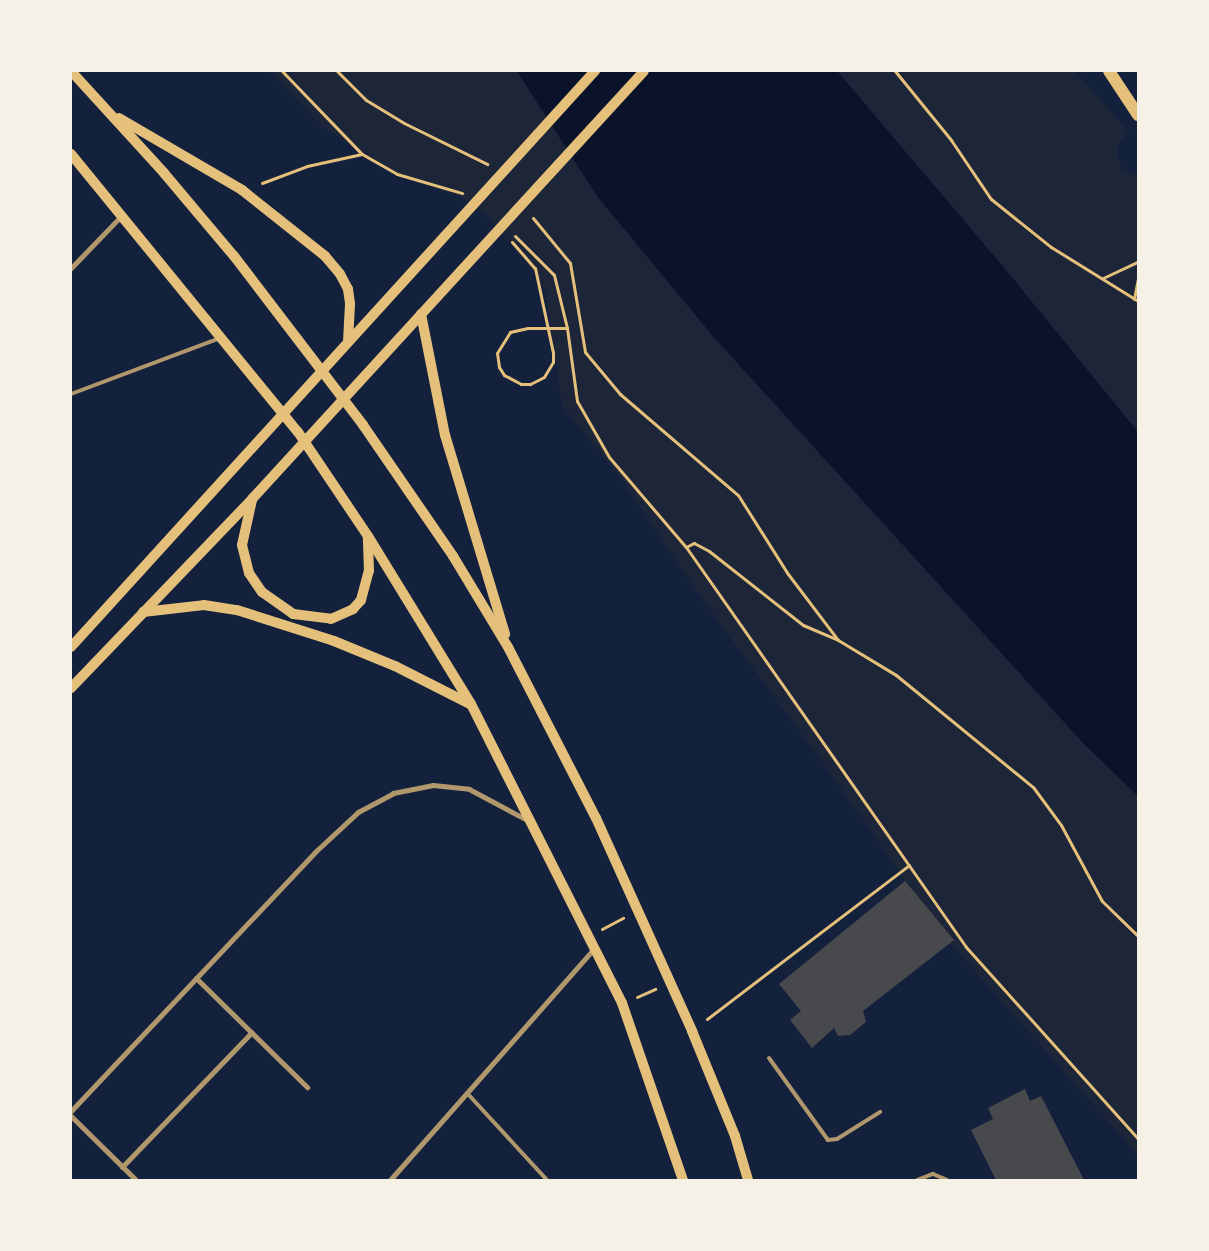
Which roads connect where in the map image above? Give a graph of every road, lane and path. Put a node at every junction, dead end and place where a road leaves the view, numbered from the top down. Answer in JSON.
{"nodes":[{"id":1,"x":71,"y":71,"type":"edge"},
{"id":2,"x":282,"y":71,"type":"edge"},
{"id":3,"x":337,"y":71,"type":"edge"},
{"id":4,"x":595,"y":71,"type":"edge"},
{"id":5,"x":644,"y":71,"type":"edge"},
{"id":6,"x":894,"y":71,"type":"edge"},
{"id":7,"x":1109,"y":71,"type":"edge"},
{"id":8,"x":111,"y":114,"type":"junction"},
{"id":9,"x":1138,"y":115,"type":"edge"},
{"id":10,"x":71,"y":154,"type":"edge"},
{"id":11,"x":362,"y":154,"type":"junction"},
{"id":12,"x":492,"y":166,"type":"dead end"},
{"id":13,"x":242,"y":190,"type":"junction"},
{"id":14,"x":464,"y":194,"type":"dead end"},
{"id":15,"x":528,"y":211,"type":"dead end"},
{"id":16,"x":121,"y":216,"type":"junction"},
{"id":17,"x":504,"y":229,"type":"junction"},
{"id":18,"x":1138,"y":262,"type":"edge"},
{"id":19,"x":71,"y":268,"type":"edge"},
{"id":20,"x":1103,"y":278,"type":"junction"},
{"id":21,"x":1138,"y":278,"type":"edge"},
{"id":22,"x":1136,"y":300,"type":"edge"},
{"id":23,"x":421,"y":314,"type":"junction"},
{"id":24,"x":567,"y":328,"type":"junction"},
{"id":25,"x":222,"y":337,"type":"junction"},
{"id":26,"x":348,"y":342,"type":"junction"},
{"id":27,"x":71,"y":394,"type":"edge"},
{"id":28,"x":252,"y":499,"type":"junction"},
{"id":29,"x":368,"y":536,"type":"junction"},
{"id":30,"x":686,"y":547,"type":"junction"},
{"id":31,"x":143,"y":612,"type":"junction"},
{"id":32,"x":838,"y":640,"type":"junction"},
{"id":33,"x":71,"y":647,"type":"edge"},
{"id":34,"x":508,"y":647,"type":"junction"},
{"id":35,"x":71,"y":688,"type":"edge"},
{"id":36,"x":470,"y":704,"type":"junction"},
{"id":37,"x":532,"y":822,"type":"junction"},
{"id":38,"x":909,"y":865,"type":"junction"},
{"id":39,"x":639,"y":909,"type":"junction"},
{"id":40,"x":591,"y":936,"type":"junction"},
{"id":41,"x":1138,"y":936,"type":"edge"},
{"id":42,"x":596,"y":947,"type":"junction"},
{"id":43,"x":196,"y":978,"type":"junction"},
{"id":44,"x":671,"y":982,"type":"junction"},
{"id":45,"x":622,"y":1003,"type":"junction"},
{"id":46,"x":692,"y":1031,"type":"junction"},
{"id":47,"x":252,"y":1032,"type":"junction"},
{"id":48,"x":769,"y":1058,"type":"dead end"},
{"id":49,"x":307,"y":1087,"type":"dead end"},
{"id":50,"x":467,"y":1093,"type":"junction"},
{"id":51,"x":71,"y":1111,"type":"edge"},
{"id":52,"x":880,"y":1112,"type":"dead end"},
{"id":53,"x":71,"y":1116,"type":"edge"},
{"id":54,"x":1138,"y":1139,"type":"edge"},
{"id":55,"x":122,"y":1167,"type":"junction"},
{"id":56,"x":136,"y":1180,"type":"edge"},
{"id":57,"x":390,"y":1180,"type":"edge"},
{"id":58,"x":547,"y":1180,"type":"edge"},
{"id":59,"x":683,"y":1180,"type":"edge"},
{"id":60,"x":748,"y":1180,"type":"edge"},
{"id":61,"x":917,"y":1180,"type":"edge"},
{"id":62,"x":947,"y":1180,"type":"edge"}],
"edges":[{"from":1,"to":8,"type":"main road"},
{"from":2,"to":11,"type":"path"},
{"from":3,"to":12,"type":"path"},
{"from":4,"to":26,"type":"main road"},
{"from":5,"to":17,"type":"main road"},
{"from":6,"to":20,"type":"path"},
{"from":7,"to":9,"type":"main road"},
{"from":8,"to":13,"type":"main road"},
{"from":8,"to":34,"type":"main road"},
{"from":10,"to":16,"type":"main road"},
{"from":11,"to":13,"type":"path"},
{"from":11,"to":14,"type":"path"},
{"from":13,"to":26,"type":"main road"},
{"from":15,"to":32,"type":"path"},
{"from":16,"to":19,"type":"street"},
{"from":16,"to":25,"type":"main road"},
{"from":17,"to":23,"type":"main road"},
{"from":17,"to":24,"type":"path"},
{"from":17,"to":24,"type":"path"},
{"from":18,"to":20,"type":"path"},
{"from":20,"to":22,"type":"path"},
{"from":21,"to":22,"type":"path"},
{"from":23,"to":28,"type":"main road"},
{"from":23,"to":34,"type":"main road"},
{"from":24,"to":30,"type":"path"},
{"from":25,"to":27,"type":"lane"},
{"from":25,"to":29,"type":"main road"},
{"from":26,"to":33,"type":"main road"},
{"from":28,"to":29,"type":"main road"},
{"from":28,"to":31,"type":"main road"},
{"from":29,"to":36,"type":"main road"},
{"from":30,"to":32,"type":"path"},
{"from":30,"to":38,"type":"path"},
{"from":31,"to":35,"type":"main road"},
{"from":31,"to":36,"type":"main road"},
{"from":32,"to":41,"type":"path"},
{"from":34,"to":39,"type":"main road"},
{"from":36,"to":37,"type":"main road"},
{"from":37,"to":40,"type":"main road"},
{"from":37,"to":43,"type":"street"},
{"from":38,"to":46,"type":"path"},
{"from":38,"to":54,"type":"path"},
{"from":39,"to":40,"type":"path"},
{"from":39,"to":44,"type":"main road"},
{"from":40,"to":42,"type":"main road"},
{"from":42,"to":45,"type":"main road"},
{"from":42,"to":50,"type":"street"},
{"from":43,"to":47,"type":"street"},
{"from":43,"to":51,"type":"street"},
{"from":44,"to":45,"type":"path"},
{"from":44,"to":46,"type":"main road"},
{"from":45,"to":59,"type":"main road"},
{"from":46,"to":60,"type":"main road"},
{"from":47,"to":49,"type":"street"},
{"from":47,"to":55,"type":"street"},
{"from":48,"to":52,"type":"lane"},
{"from":50,"to":57,"type":"street"},
{"from":50,"to":58,"type":"lane"},
{"from":53,"to":55,"type":"street"},
{"from":55,"to":56,"type":"street"},
{"from":61,"to":62,"type":"lane"}]}
